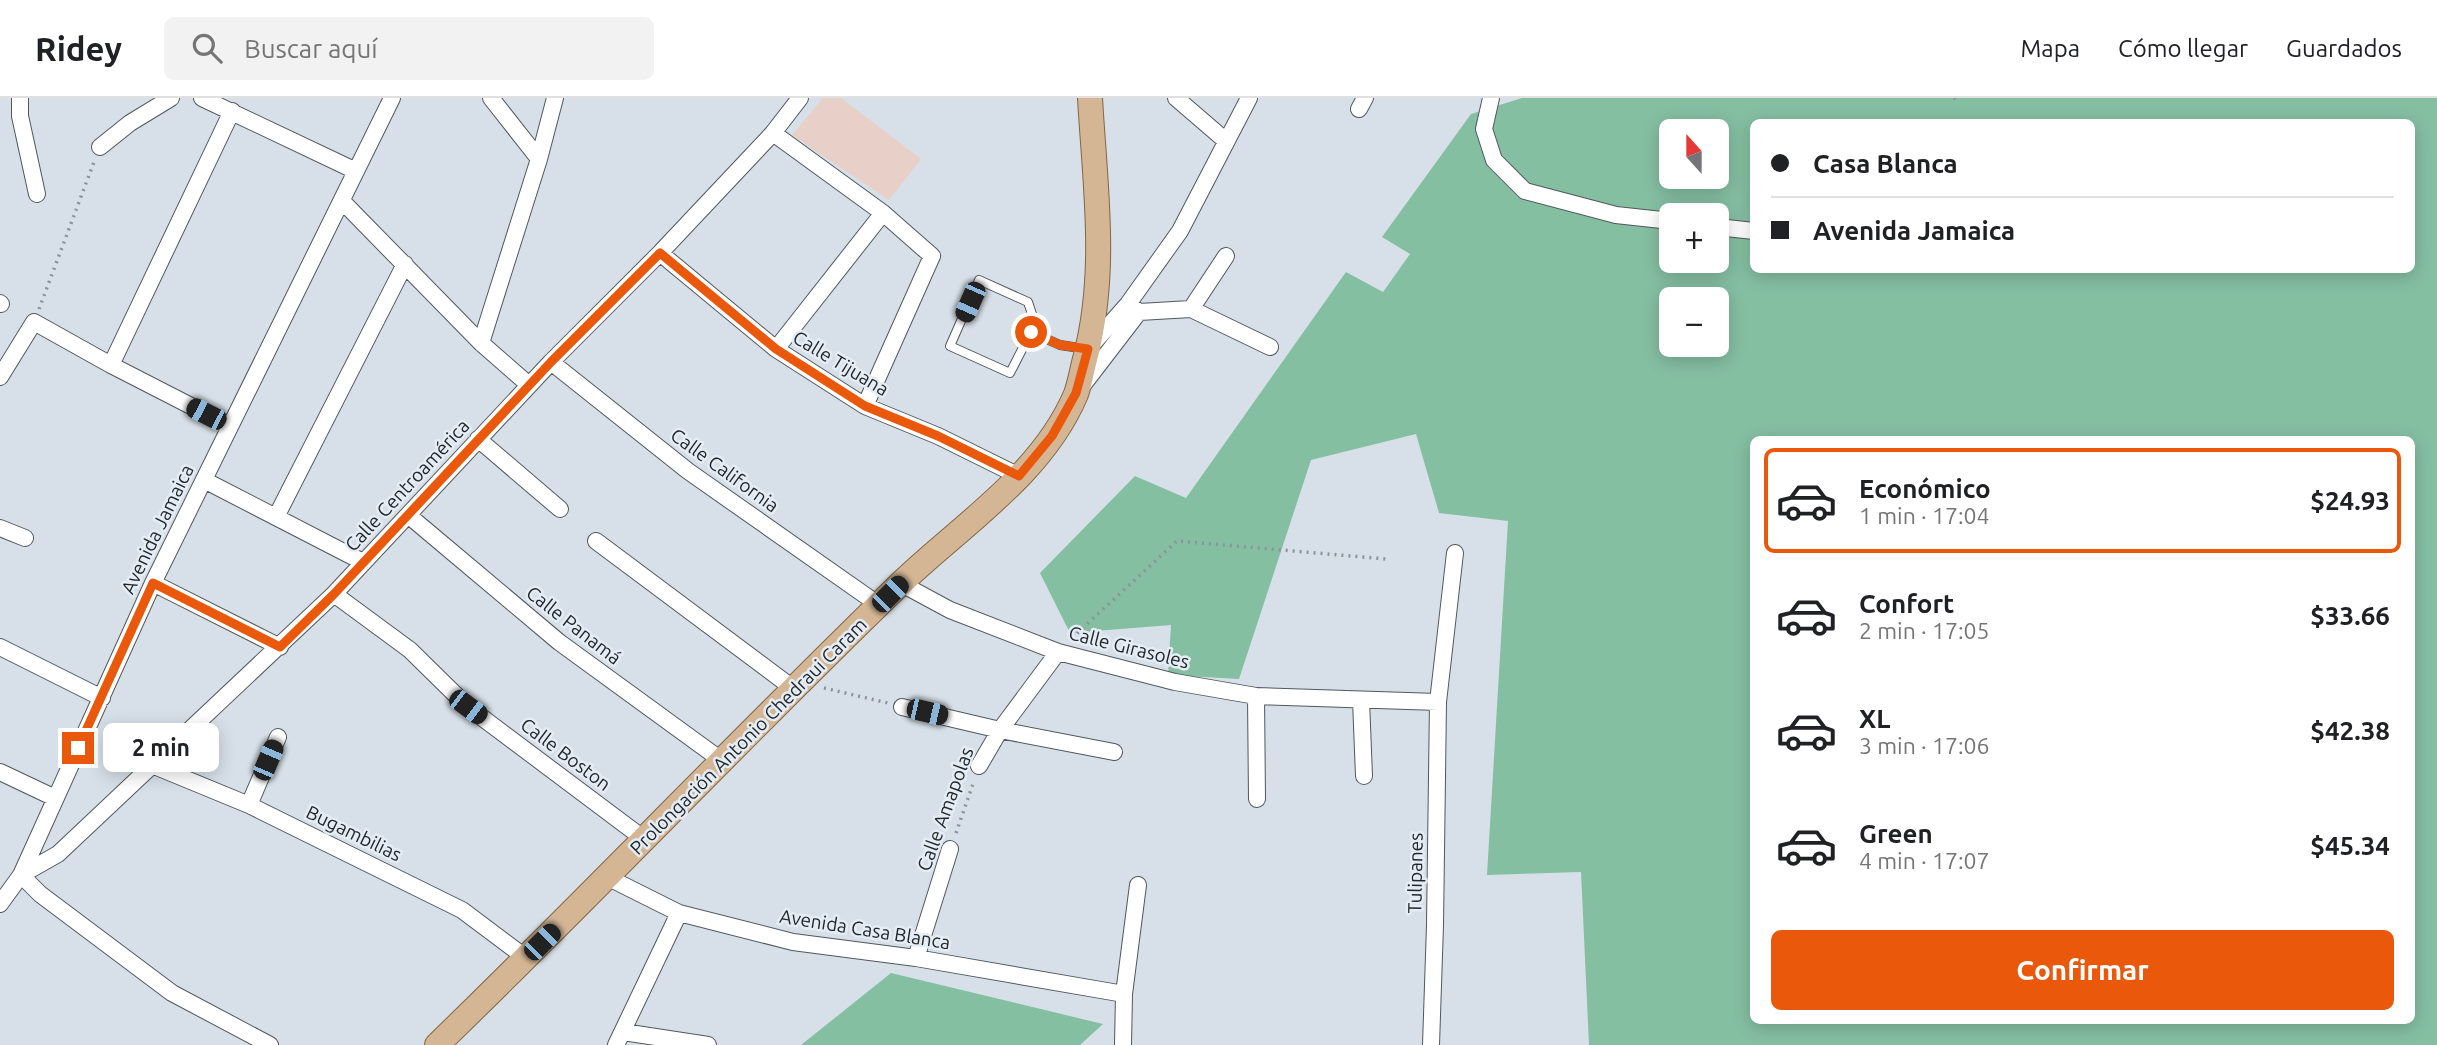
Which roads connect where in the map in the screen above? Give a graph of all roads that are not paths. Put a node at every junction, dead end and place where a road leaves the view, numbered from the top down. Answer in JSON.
{"nodes":[{"id":1,"x":20,"y":98,"type":"edge"},
{"id":2,"x":172,"y":98,"type":"edge"},
{"id":3,"x":202,"y":98,"type":"edge"},
{"id":4,"x":392,"y":98,"type":"edge"},
{"id":5,"x":491,"y":98,"type":"edge"},
{"id":6,"x":555,"y":98,"type":"edge"},
{"id":7,"x":800,"y":98,"type":"edge"},
{"id":8,"x":1090,"y":98,"type":"edge"},
{"id":9,"x":1176,"y":98,"type":"edge"},
{"id":10,"x":1249,"y":98,"type":"edge"},
{"id":11,"x":1491,"y":98,"type":"edge"},
{"id":12,"x":232,"y":111,"type":"junction"},
{"id":13,"x":773,"y":132,"type":"junction"},
{"id":14,"x":1226,"y":141,"type":"junction"},
{"id":15,"x":100,"y":147,"type":"road end"},
{"id":16,"x":539,"y":159,"type":"junction"},
{"id":17,"x":356,"y":171,"type":"junction"},
{"id":18,"x":37,"y":194,"type":"dead end"},
{"id":19,"x":342,"y":201,"type":"junction"},
{"id":20,"x":883,"y":213,"type":"junction"},
{"id":21,"x":1659,"y":220,"type":"edge"},
{"id":22,"x":1729,"y":228,"type":"edge"},
{"id":23,"x":1750,"y":231,"type":"edge"},
{"id":24,"x":660,"y":253,"type":"junction"},
{"id":25,"x":1226,"y":256,"type":"dead end"},
{"id":26,"x":405,"y":264,"type":"junction"},
{"id":27,"x":1134,"y":308,"type":"junction"},
{"id":28,"x":1191,"y":310,"type":"junction"},
{"id":29,"x":1031,"y":332,"type":"junction"},
{"id":30,"x":481,"y":343,"type":"junction"},
{"id":31,"x":1270,"y":346,"type":"dead end"},
{"id":32,"x":776,"y":349,"type":"junction"},
{"id":33,"x":1088,"y":349,"type":"junction"},
{"id":34,"x":551,"y":362,"type":"junction"},
{"id":35,"x":111,"y":365,"type":"junction"},
{"id":36,"x":0,"y":377,"type":"edge"},
{"id":37,"x":528,"y":385,"type":"junction"},
{"id":38,"x":1076,"y":393,"type":"junction"},
{"id":39,"x":865,"y":406,"type":"junction"},
{"id":40,"x":230,"y":426,"type":"junction"},
{"id":41,"x":478,"y":439,"type":"junction"},
{"id":42,"x":1019,"y":476,"type":"junction"},
{"id":43,"x":204,"y":480,"type":"junction"},
{"id":44,"x":560,"y":509,"type":"dead end"},
{"id":45,"x":408,"y":515,"type":"junction"},
{"id":46,"x":275,"y":517,"type":"junction"},
{"id":47,"x":0,"y":528,"type":"edge"},
{"id":48,"x":24,"y":538,"type":"dead end"},
{"id":49,"x":596,"y":541,"type":"dead end"},
{"id":50,"x":1455,"y":553,"type":"dead end"},
{"id":51,"x":363,"y":562,"type":"junction"},
{"id":52,"x":153,"y":583,"type":"junction"},
{"id":53,"x":900,"y":583,"type":"junction"},
{"id":54,"x":334,"y":594,"type":"junction"},
{"id":55,"x":879,"y":605,"type":"junction"},
{"id":56,"x":0,"y":647,"type":"edge"},
{"id":57,"x":280,"y":647,"type":"junction"},
{"id":58,"x":1058,"y":652,"type":"junction"},
{"id":59,"x":798,"y":686,"type":"junction"},
{"id":60,"x":1256,"y":696,"type":"junction"},
{"id":61,"x":102,"y":698,"type":"junction"},
{"id":62,"x":1361,"y":699,"type":"junction"},
{"id":63,"x":1438,"y":702,"type":"junction"},
{"id":64,"x":902,"y":707,"type":"road end"},
{"id":65,"x":1000,"y":730,"type":"junction"},
{"id":66,"x":278,"y":737,"type":"dead end"},
{"id":67,"x":1114,"y":752,"type":"dead end"},
{"id":68,"x":720,"y":760,"type":"junction"},
{"id":69,"x":152,"y":765,"type":"junction"},
{"id":70,"x":979,"y":766,"type":"road end"},
{"id":71,"x":0,"y":772,"type":"edge"},
{"id":72,"x":1364,"y":776,"type":"dead end"},
{"id":73,"x":55,"y":798,"type":"junction"},
{"id":74,"x":1257,"y":799,"type":"dead end"},
{"id":75,"x":249,"y":805,"type":"junction"},
{"id":76,"x":644,"y":839,"type":"junction"},
{"id":77,"x":950,"y":849,"type":"road end"},
{"id":78,"x":21,"y":875,"type":"junction"},
{"id":79,"x":607,"y":877,"type":"junction"},
{"id":80,"x":1138,"y":886,"type":"dead end"},
{"id":81,"x":0,"y":904,"type":"edge"},
{"id":82,"x":679,"y":912,"type":"junction"},
{"id":83,"x":526,"y":958,"type":"junction"},
{"id":84,"x":916,"y":958,"type":"junction"},
{"id":85,"x":1124,"y":994,"type":"junction"},
{"id":86,"x":620,"y":1038,"type":"edge"},
{"id":87,"x":270,"y":1045,"type":"edge"},
{"id":88,"x":437,"y":1045,"type":"edge"},
{"id":89,"x":708,"y":1045,"type":"edge"},
{"id":90,"x":1123,"y":1045,"type":"edge"},
{"id":91,"x":1431,"y":1045,"type":"edge"}],
"edges":[{"from":1,"to":18,"type":"street"},
{"from":2,"to":15,"type":"street"},
{"from":3,"to":12,"type":"street"},
{"from":4,"to":17,"type":"street","name":"Avenida Jamaica"},
{"from":5,"to":16,"type":"street"},
{"from":6,"to":16,"type":"street"},
{"from":7,"to":13,"type":"street","name":"Calle Centroamérica"},
{"from":8,"to":33,"type":"main road","name":"Prolongación Antonio Chedraui Caram"},
{"from":9,"to":14,"type":"street"},
{"from":10,"to":14,"type":"street"},
{"from":11,"to":21,"type":"street"},
{"from":12,"to":17,"type":"street"},
{"from":12,"to":35,"type":"street"},
{"from":13,"to":20,"type":"street"},
{"from":13,"to":24,"type":"street","name":"Calle Centroamérica"},
{"from":14,"to":27,"type":"street"},
{"from":16,"to":30,"type":"street"},
{"from":17,"to":19,"type":"street","name":"Avenida Jamaica"},
{"from":19,"to":26,"type":"street"},
{"from":19,"to":40,"type":"street","name":"Avenida Jamaica"},
{"from":20,"to":32,"type":"street"},
{"from":20,"to":39,"type":"street"},
{"from":22,"to":23,"type":"street"},
{"from":24,"to":32,"type":"street","name":"Calle Tijuana"},
{"from":24,"to":34,"type":"street","name":"Calle Centroamérica"},
{"from":25,"to":28,"type":"street"},
{"from":26,"to":30,"type":"street"},
{"from":26,"to":46,"type":"street"},
{"from":27,"to":28,"type":"street"},
{"from":27,"to":33,"type":"street"},
{"from":27,"to":38,"type":"street"},
{"from":28,"to":31,"type":"street"},
{"from":29,"to":29,"type":"lane"},
{"from":29,"to":33,"type":"lane"},
{"from":30,"to":37,"type":"street"},
{"from":32,"to":39,"type":"street","name":"Calle Tijuana"},
{"from":33,"to":38,"type":"main road","name":"Prolongación Antonio Chedraui Caram"},
{"from":34,"to":37,"type":"street","name":"Calle Centroamérica"},
{"from":34,"to":55,"type":"street","name":"Calle California"},
{"from":35,"to":36,"type":"street"},
{"from":35,"to":40,"type":"street"},
{"from":37,"to":41,"type":"street","name":"Calle Centroamérica"},
{"from":38,"to":42,"type":"main road","name":"Prolongación Antonio Chedraui Caram"},
{"from":39,"to":42,"type":"street","name":"Calle Tijuana"},
{"from":40,"to":43,"type":"street","name":"Avenida Jamaica"},
{"from":41,"to":44,"type":"street"},
{"from":41,"to":45,"type":"street","name":"Calle Centroamérica"},
{"from":42,"to":53,"type":"main road","name":"Prolongación Antonio Chedraui Caram"},
{"from":43,"to":46,"type":"street"},
{"from":43,"to":52,"type":"street","name":"Avenida Jamaica"},
{"from":45,"to":51,"type":"street","name":"Calle Centroamérica"},
{"from":45,"to":68,"type":"street","name":"Calle Panamá"},
{"from":46,"to":51,"type":"street"},
{"from":47,"to":48,"type":"street"},
{"from":49,"to":59,"type":"street"},
{"from":50,"to":63,"type":"street","name":"Tulipanes"},
{"from":51,"to":54,"type":"street","name":"Calle Centroamérica"},
{"from":52,"to":57,"type":"street"},
{"from":52,"to":61,"type":"street","name":"Avenida Jamaica"},
{"from":53,"to":55,"type":"main road","name":"Prolongación Antonio Chedraui Caram"},
{"from":53,"to":58,"type":"street","name":"Calle Girasoles"},
{"from":54,"to":57,"type":"street","name":"Calle Centroamérica"},
{"from":54,"to":76,"type":"street","name":"Calle Boston"},
{"from":55,"to":59,"type":"main road","name":"Prolongación Antonio Chedraui Caram"},
{"from":56,"to":61,"type":"street"},
{"from":57,"to":69,"type":"street","name":"Calle Centroamérica"},
{"from":58,"to":60,"type":"street","name":"Calle Girasoles"},
{"from":58,"to":65,"type":"street","name":"Calle Amapolas"},
{"from":59,"to":68,"type":"main road","name":"Prolongación Antonio Chedraui Caram"},
{"from":60,"to":62,"type":"street","name":"Calle Girasoles"},
{"from":60,"to":74,"type":"street"},
{"from":61,"to":73,"type":"street","name":"Avenida Jamaica"},
{"from":62,"to":63,"type":"street","name":"Calle Girasoles"},
{"from":62,"to":72,"type":"street"},
{"from":63,"to":91,"type":"street","name":"Tulipanes"},
{"from":64,"to":65,"type":"street"},
{"from":65,"to":67,"type":"street"},
{"from":65,"to":70,"type":"street","name":"Calle Amapolas"},
{"from":66,"to":75,"type":"street"},
{"from":68,"to":76,"type":"main road","name":"Prolongación Antonio Chedraui Caram"},
{"from":69,"to":75,"type":"street","name":"Bugambilias"},
{"from":69,"to":78,"type":"street","name":"Calle Centroamérica"},
{"from":71,"to":73,"type":"street"},
{"from":73,"to":78,"type":"street","name":"Avenida Jamaica"},
{"from":75,"to":83,"type":"street","name":"Bugambilias"},
{"from":76,"to":79,"type":"main road","name":"Prolongación Antonio Chedraui Caram"},
{"from":77,"to":84,"type":"street","name":"Calle Amapolas"},
{"from":78,"to":81,"type":"street","name":"Avenida Jamaica"},
{"from":78,"to":87,"type":"street"},
{"from":79,"to":82,"type":"street","name":"Avenida Casa Blanca"},
{"from":79,"to":83,"type":"main road","name":"Prolongación Antonio Chedraui Caram"},
{"from":80,"to":85,"type":"street"},
{"from":82,"to":84,"type":"street","name":"Avenida Casa Blanca"},
{"from":82,"to":86,"type":"street"},
{"from":83,"to":88,"type":"main road","name":"Prolongación Antonio Chedraui Caram"},
{"from":84,"to":85,"type":"street","name":"Avenida Casa Blanca"},
{"from":85,"to":90,"type":"street"},
{"from":86,"to":89,"type":"street"}]}
